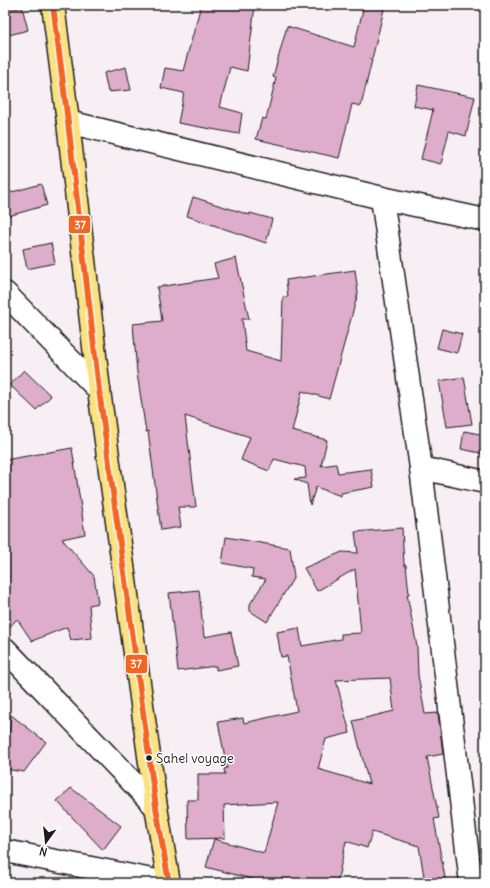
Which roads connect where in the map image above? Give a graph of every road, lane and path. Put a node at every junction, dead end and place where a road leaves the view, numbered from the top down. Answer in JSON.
{"nodes":[{"id":1,"x":53,"y":5,"type":"edge"},
{"id":2,"x":68,"y":122,"type":"junction"},
{"id":3,"x":382,"y":198,"type":"junction"},
{"id":4,"x":485,"y":220,"type":"edge"},
{"id":5,"x":5,"y":293,"type":"edge"},
{"id":6,"x":99,"y":390,"type":"junction"},
{"id":7,"x":421,"y":468,"type":"junction"},
{"id":8,"x":485,"y":482,"type":"edge"},
{"id":9,"x":5,"y":649,"type":"edge"},
{"id":10,"x":156,"y":807,"type":"junction"},
{"id":11,"x":5,"y":851,"type":"edge"},
{"id":12,"x":168,"y":883,"type":"edge"},
{"id":13,"x":471,"y":883,"type":"edge"}],
"edges":[{"from":1,"to":2,"type":"main road"},
{"from":2,"to":3,"type":"street"},
{"from":2,"to":6,"type":"main road"},
{"from":3,"to":4,"type":"street"},
{"from":3,"to":7,"type":"street"},
{"from":5,"to":6,"type":"street"},
{"from":6,"to":10,"type":"main road"},
{"from":7,"to":8,"type":"street"},
{"from":7,"to":13,"type":"street"},
{"from":9,"to":10,"type":"street"},
{"from":10,"to":12,"type":"main road"},
{"from":11,"to":12,"type":"street"}]}
